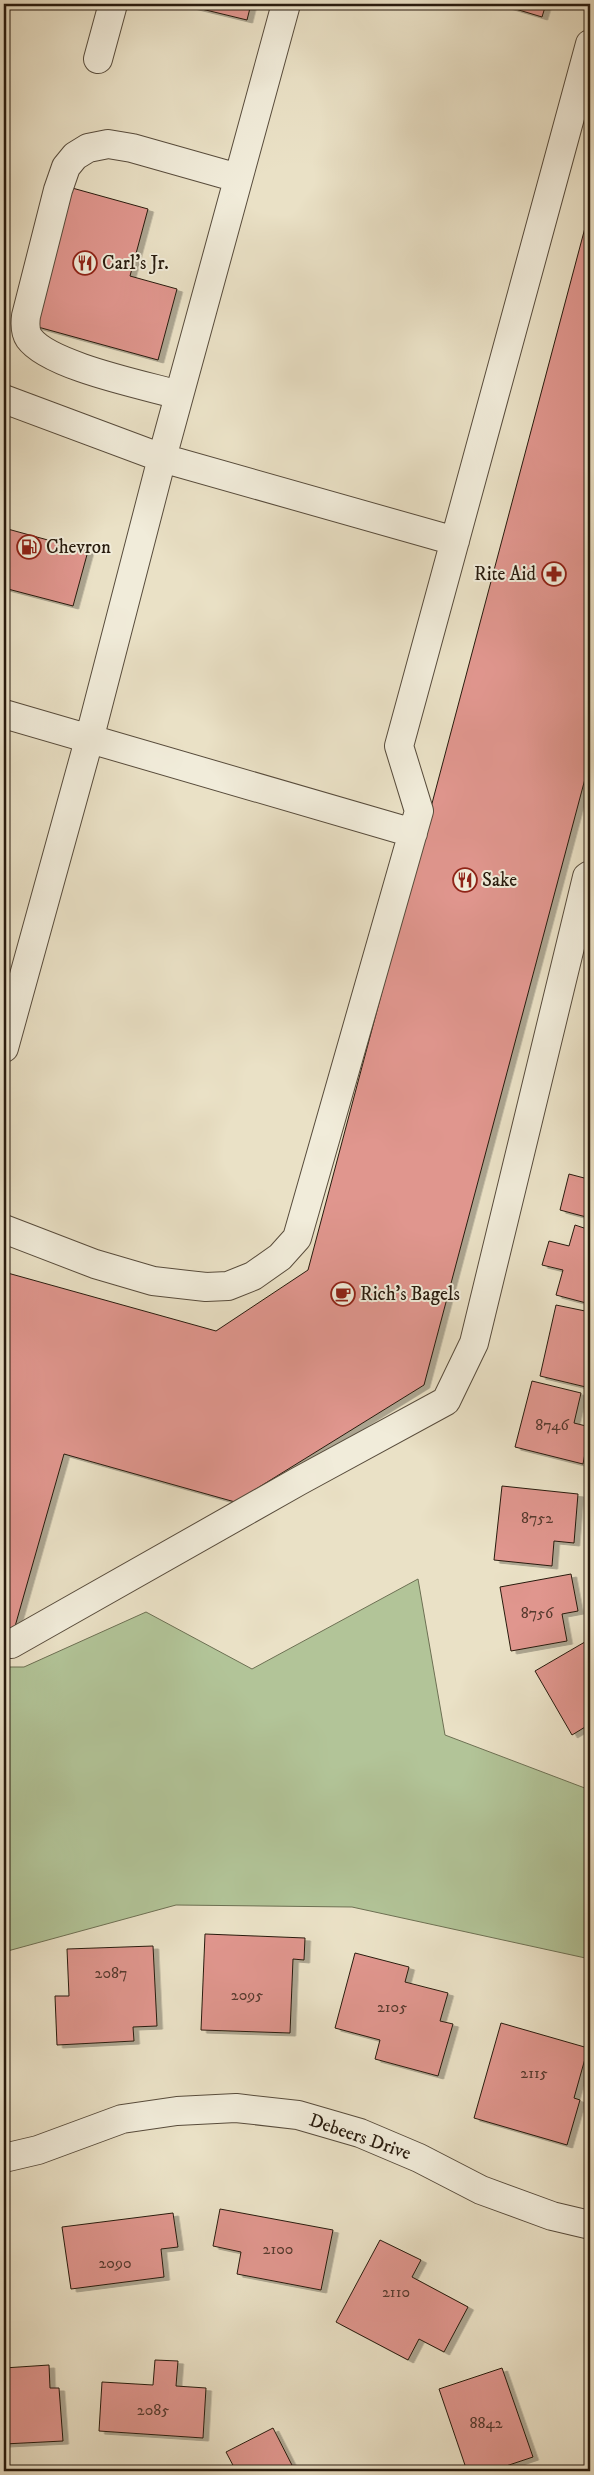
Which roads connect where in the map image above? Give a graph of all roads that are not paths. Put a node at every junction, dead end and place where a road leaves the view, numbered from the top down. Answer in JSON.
{"nodes":[{"id":1,"x":113,"y":4,"type":"edge"},
{"id":2,"x":286,"y":4,"type":"edge"},
{"id":3,"x":590,"y":44,"type":"edge"},
{"id":4,"x":98,"y":59,"type":"dead end"},
{"id":5,"x":238,"y":178,"type":"junction"},
{"id":6,"x":179,"y":395,"type":"junction"},
{"id":7,"x":4,"y":400,"type":"edge"},
{"id":8,"x":162,"y":458,"type":"junction"},
{"id":9,"x":455,"y":541,"type":"junction"},
{"id":10,"x":4,"y":714,"type":"edge"},
{"id":11,"x":89,"y":740,"type":"junction"},
{"id":12,"x":413,"y":833,"type":"junction"},
{"id":13,"x":590,"y":875,"type":"edge"},
{"id":14,"x":4,"y":1048,"type":"edge"},
{"id":15,"x":4,"y":1229,"type":"edge"},
{"id":16,"x":4,"y":1641,"type":"edge"},
{"id":17,"x":4,"y":2158,"type":"edge"},
{"id":18,"x":590,"y":2225,"type":"edge"}],
"edges":[{"from":1,"to":4,"type":"street"},
{"from":2,"to":5,"type":"street"},
{"from":3,"to":9,"type":"street"},
{"from":5,"to":6,"type":"street"},
{"from":5,"to":6,"type":"street"},
{"from":6,"to":8,"type":"street"},
{"from":7,"to":8,"type":"street"},
{"from":8,"to":9,"type":"street"},
{"from":8,"to":11,"type":"street"},
{"from":9,"to":12,"type":"street"},
{"from":10,"to":11,"type":"street"},
{"from":11,"to":12,"type":"street"},
{"from":11,"to":14,"type":"street"},
{"from":12,"to":15,"type":"street"},
{"from":13,"to":16,"type":"street"},
{"from":17,"to":18,"type":"street","name":"Debeers Drive"}]}
